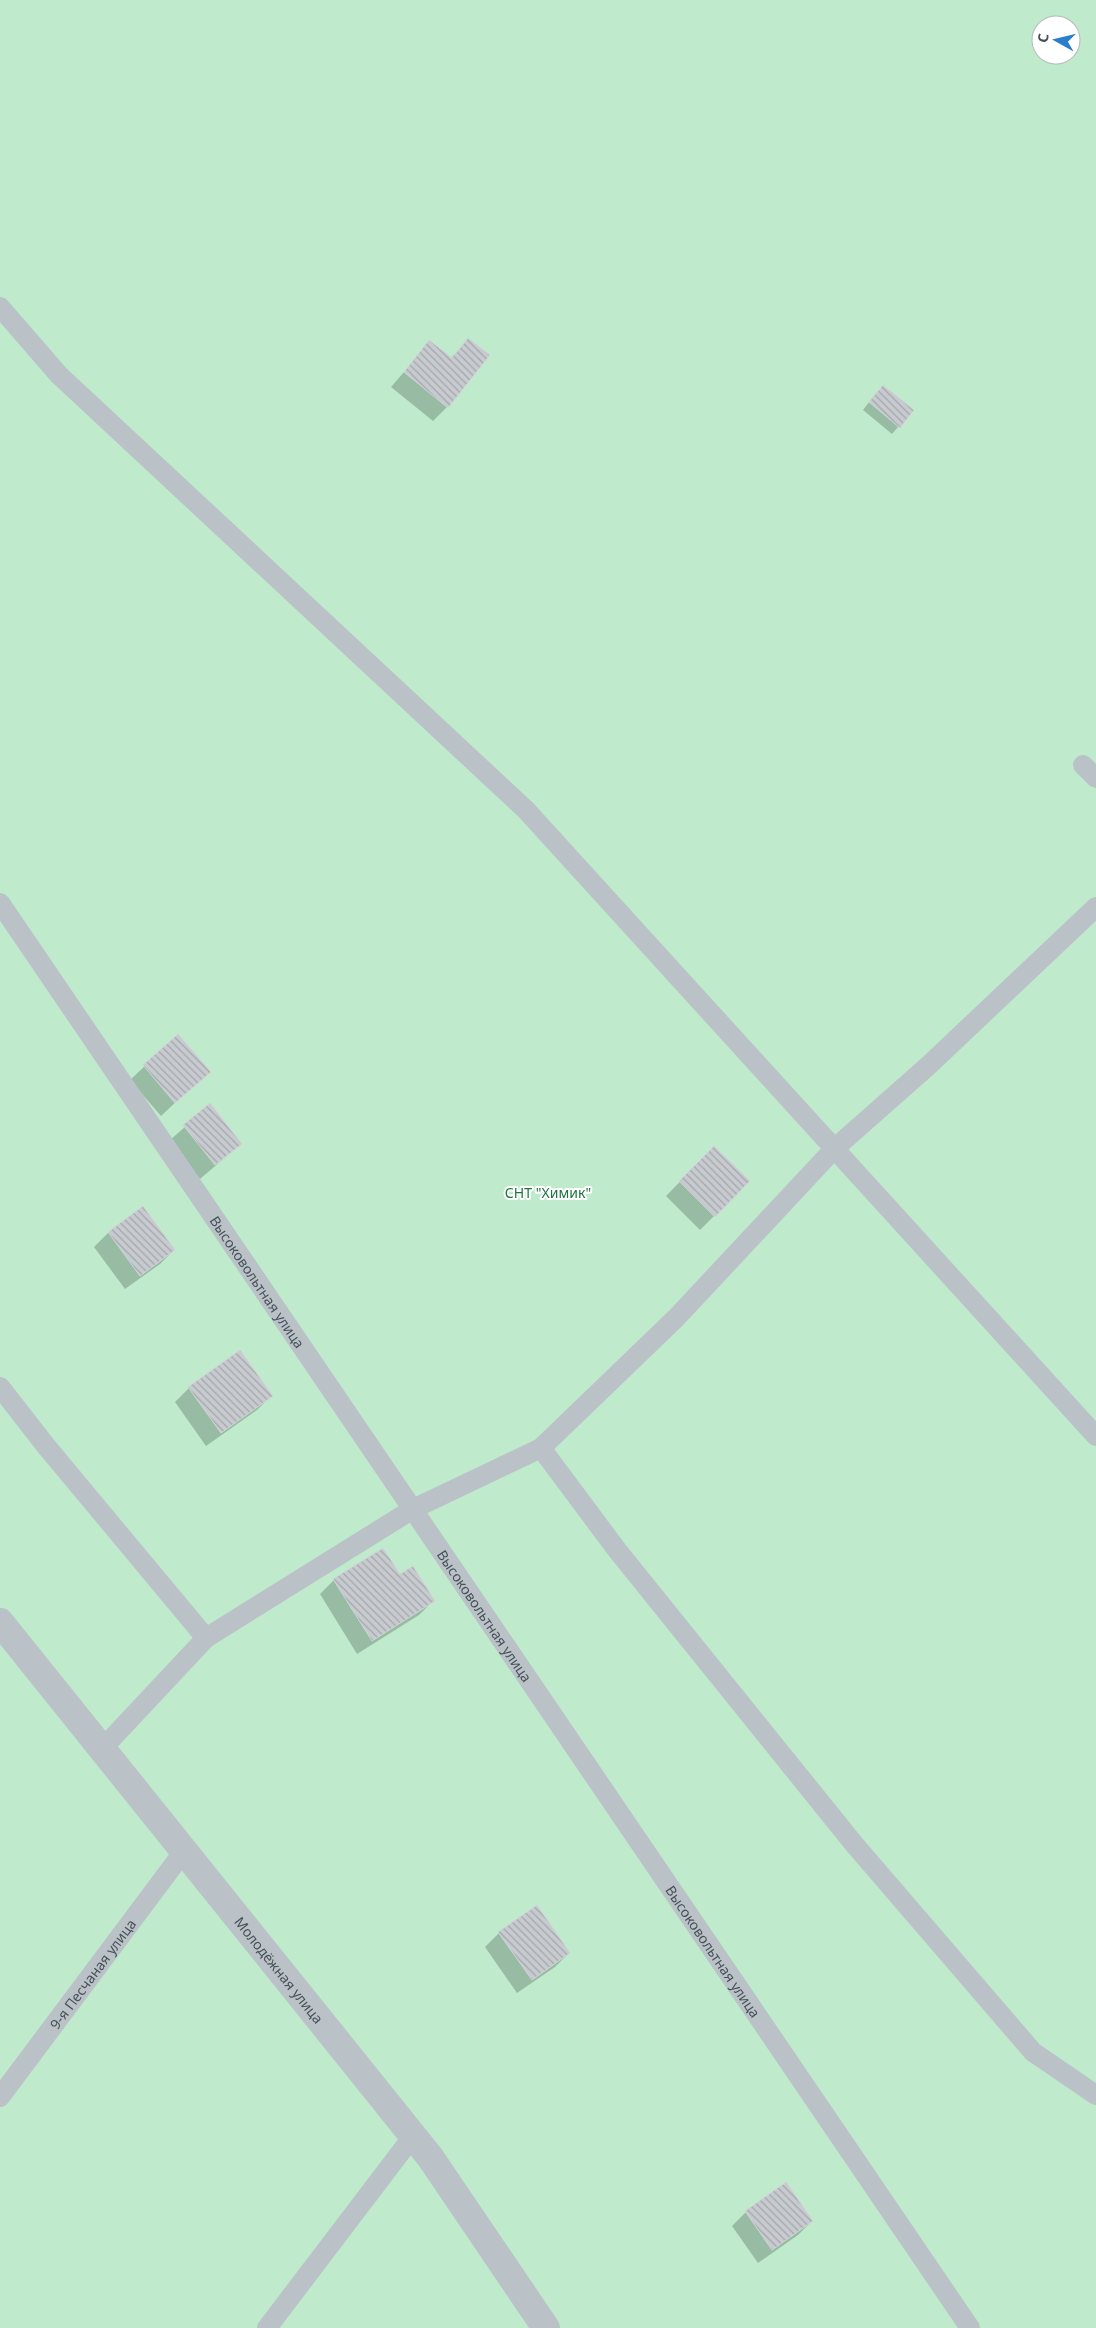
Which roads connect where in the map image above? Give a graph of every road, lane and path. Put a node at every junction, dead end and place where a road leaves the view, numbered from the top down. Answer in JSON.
{"nodes":[{"id":1,"x":0,"y":307,"type":"edge"},
{"id":2,"x":0,"y":903,"type":"edge"},
{"id":3,"x":1096,"y":907,"type":"edge"},
{"id":4,"x":834,"y":1149,"type":"junction"},
{"id":5,"x":0,"y":1387,"type":"edge"},
{"id":6,"x":1096,"y":1436,"type":"edge"},
{"id":7,"x":541,"y":1448,"type":"junction"},
{"id":8,"x":413,"y":1510,"type":"junction"},
{"id":9,"x":0,"y":1622,"type":"edge"},
{"id":10,"x":206,"y":1638,"type":"junction"},
{"id":11,"x":102,"y":1749,"type":"junction"},
{"id":12,"x":184,"y":1851,"type":"junction"},
{"id":13,"x":1096,"y":2096,"type":"edge"},
{"id":14,"x":0,"y":2097,"type":"edge"},
{"id":15,"x":413,"y":2136,"type":"junction"},
{"id":16,"x":267,"y":2328,"type":"edge"},
{"id":17,"x":546,"y":2328,"type":"edge"},
{"id":18,"x":970,"y":2328,"type":"edge"}],
"edges":[{"from":1,"to":4,"type":"lane"},
{"from":2,"to":8,"type":"lane","name":"Высоковольтная улица"},
{"from":3,"to":4,"type":"lane"},
{"from":4,"to":6,"type":"lane"},
{"from":4,"to":7,"type":"lane"},
{"from":5,"to":10,"type":"lane"},
{"from":7,"to":8,"type":"lane"},
{"from":7,"to":13,"type":"lane"},
{"from":8,"to":10,"type":"lane"},
{"from":8,"to":18,"type":"lane","name":"Высоковольтная улица"},
{"from":9,"to":11,"type":"street","name":"Молодёжная улица"},
{"from":10,"to":11,"type":"lane"},
{"from":11,"to":12,"type":"street","name":"Молодёжная улица"},
{"from":12,"to":14,"type":"lane","name":"9-я Песчаная улица"},
{"from":12,"to":15,"type":"street","name":"Молодёжная улица"},
{"from":15,"to":16,"type":"lane"},
{"from":15,"to":17,"type":"street","name":"Молодёжная улица"}]}
